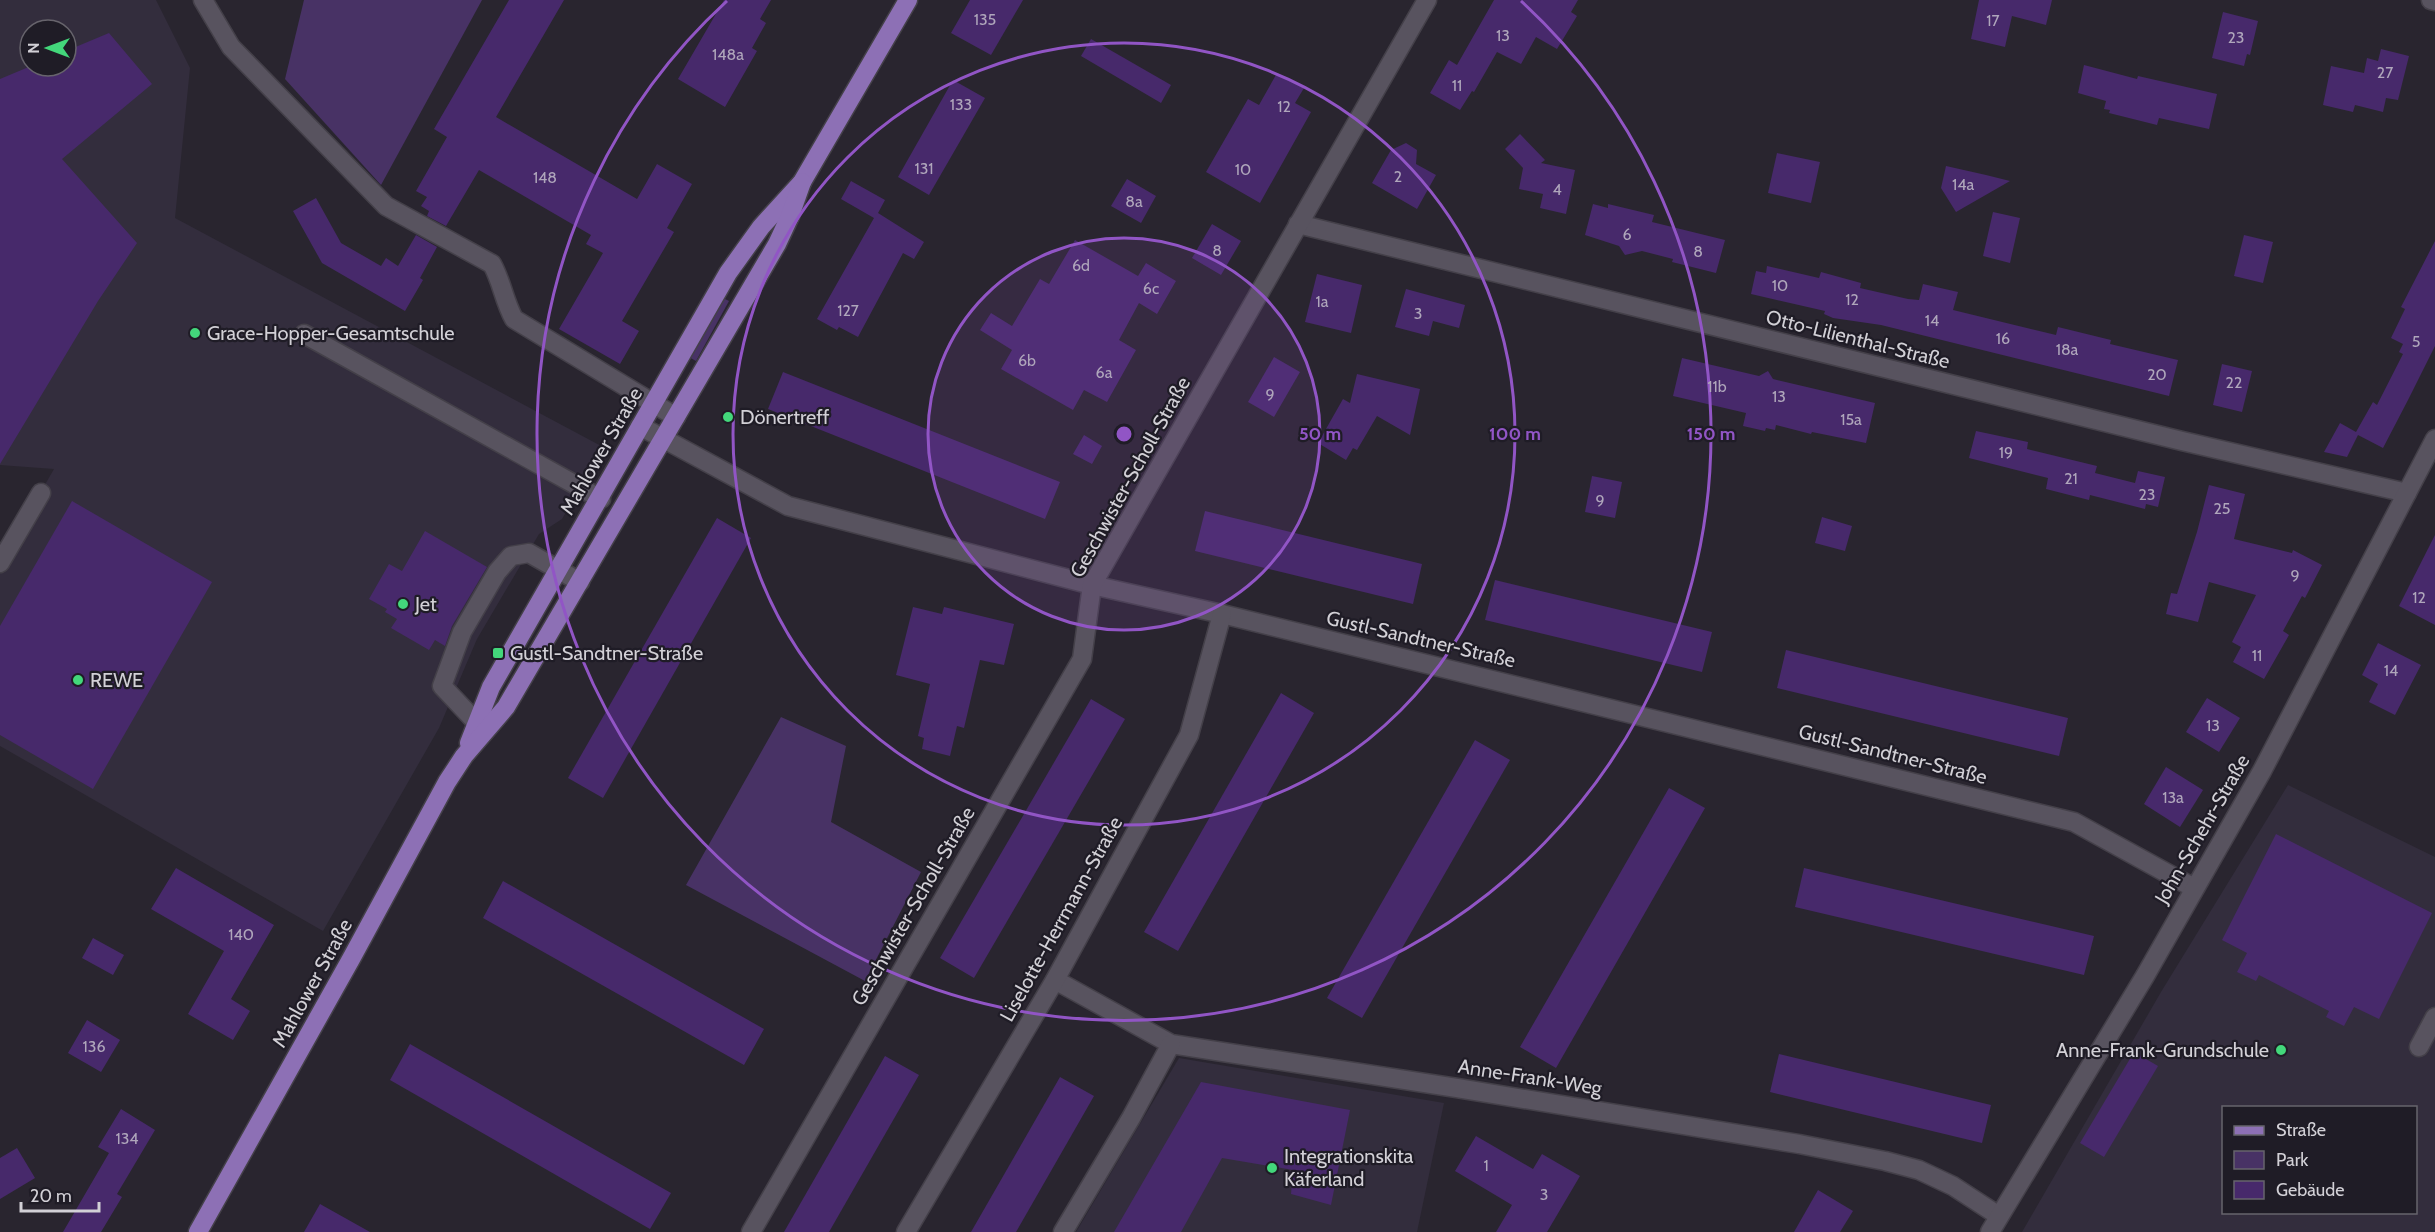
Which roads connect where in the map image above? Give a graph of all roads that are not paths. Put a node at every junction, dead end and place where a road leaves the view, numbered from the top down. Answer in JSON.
{"nodes":[{"id":1,"x":203,"y":0,"type":"edge"},
{"id":2,"x":908,"y":0,"type":"edge"},
{"id":3,"x":1427,"y":0,"type":"edge"},
{"id":4,"x":801,"y":182,"type":"junction"},
{"id":5,"x":1298,"y":225,"type":"junction"},
{"id":6,"x":304,"y":334,"type":"dead end"},
{"id":7,"x":654,"y":404,"type":"junction"},
{"id":8,"x":676,"y":417,"type":"junction"},
{"id":9,"x":640,"y":426,"type":"junction"},
{"id":10,"x":663,"y":438,"type":"junction"},
{"id":11,"x":2435,"y":439,"type":"edge"},
{"id":12,"x":41,"y":493,"type":"dead end"},
{"id":13,"x":2407,"y":493,"type":"junction"},
{"id":14,"x":601,"y":499,"type":"junction"},
{"id":15,"x":0,"y":563,"type":"edge"},
{"id":16,"x":559,"y":570,"type":"junction"},
{"id":17,"x":580,"y":582,"type":"junction"},
{"id":18,"x":1092,"y":585,"type":"junction"},
{"id":19,"x":1222,"y":614,"type":"junction"},
{"id":20,"x":477,"y":723,"type":"junction"},
{"id":21,"x":464,"y":756,"type":"junction"},
{"id":22,"x":2194,"y":888,"type":"junction"},
{"id":23,"x":1055,"y":980,"type":"junction"},
{"id":24,"x":2435,"y":1017,"type":"edge"},
{"id":25,"x":1171,"y":1044,"type":"junction"},
{"id":26,"x":2419,"y":1047,"type":"dead end"},
{"id":27,"x":2000,"y":1216,"type":"junction"},
{"id":28,"x":198,"y":1232,"type":"edge"},
{"id":29,"x":751,"y":1232,"type":"edge"},
{"id":30,"x":906,"y":1232,"type":"edge"},
{"id":31,"x":1063,"y":1232,"type":"edge"},
{"id":32,"x":1990,"y":1232,"type":"edge"}],
"edges":[{"from":1,"to":7,"type":"street"},
{"from":2,"to":4,"type":"main road","name":"Mahlower Straße"},
{"from":3,"to":5,"type":"street","name":"Geschwister-Scholl-Straße"},
{"from":4,"to":7,"type":"main road","name":"Mahlower Straße"},
{"from":4,"to":8,"type":"main road","name":"Mahlower Straße"},
{"from":5,"to":13,"type":"street","name":"Otto-Lilienthal-Straße"},
{"from":5,"to":18,"type":"street","name":"Geschwister-Scholl-Straße"},
{"from":6,"to":14,"type":"street"},
{"from":7,"to":8,"type":"street"},
{"from":7,"to":9,"type":"main road","name":"Mahlower Straße"},
{"from":8,"to":10,"type":"main road","name":"Mahlower Straße"},
{"from":9,"to":10,"type":"street","name":"Gustl-Sandtner-Straße"},
{"from":9,"to":14,"type":"main road","name":"Mahlower Straße"},
{"from":10,"to":17,"type":"main road","name":"Mahlower Straße"},
{"from":10,"to":18,"type":"street","name":"Gustl-Sandtner-Straße"},
{"from":11,"to":13,"type":"street","name":"John-Schehr-Straße"},
{"from":12,"to":15,"type":"street"},
{"from":13,"to":22,"type":"street","name":"John-Schehr-Straße"},
{"from":14,"to":16,"type":"main road","name":"Mahlower Straße"},
{"from":16,"to":17,"type":"street"},
{"from":16,"to":20,"type":"main road","name":"Mahlower Straße"},
{"from":16,"to":20,"type":"street"},
{"from":17,"to":21,"type":"main road","name":"Mahlower Straße"},
{"from":18,"to":19,"type":"street","name":"Gustl-Sandtner-Straße"},
{"from":18,"to":29,"type":"street","name":"Geschwister-Scholl-Straße"},
{"from":19,"to":22,"type":"street","name":"Gustl-Sandtner-Straße"},
{"from":19,"to":23,"type":"street","name":"Liselotte-Herrmann-Straße"},
{"from":20,"to":21,"type":"main road","name":"Mahlower Straße"},
{"from":21,"to":28,"type":"main road","name":"Mahlower Straße"},
{"from":22,"to":27,"type":"street","name":"John-Schehr-Straße"},
{"from":23,"to":25,"type":"street","name":"Anne-Frank-Weg"},
{"from":23,"to":30,"type":"street","name":"Liselotte-Herrmann-Straße"},
{"from":24,"to":26,"type":"street"},
{"from":25,"to":27,"type":"street","name":"Anne-Frank-Weg"},
{"from":25,"to":31,"type":"street"},
{"from":27,"to":32,"type":"street","name":"John-Schehr-Straße"}]}
